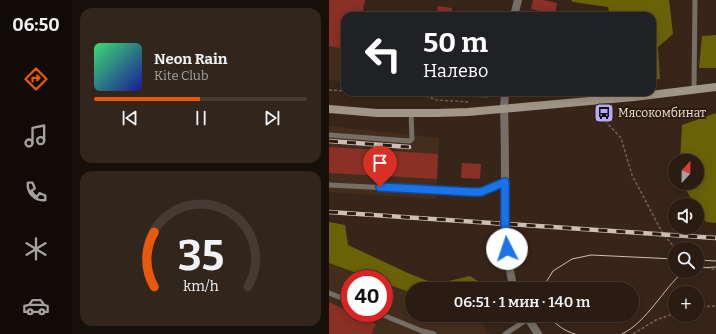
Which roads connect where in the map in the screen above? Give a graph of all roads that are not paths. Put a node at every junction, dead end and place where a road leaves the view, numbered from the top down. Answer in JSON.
{"nodes":[{"id":1,"x":518,"y":0,"type":"edge"},
{"id":2,"x":695,"y":0,"type":"edge"},
{"id":3,"x":515,"y":12,"type":"edge"},
{"id":4,"x":716,"y":87,"type":"edge"},
{"id":5,"x":695,"y":89,"type":"junction"},
{"id":6,"x":656,"y":94,"type":"edge"},
{"id":7,"x":505,"y":96,"type":"edge"},
{"id":8,"x":642,"y":96,"type":"edge"},
{"id":9,"x":329,"y":110,"type":"edge"},
{"id":10,"x":504,"y":110,"type":"junction"},
{"id":11,"x":411,"y":113,"type":"junction"},
{"id":12,"x":329,"y":135,"type":"edge"},
{"id":13,"x":505,"y":182,"type":"junction"},
{"id":14,"x":329,"y":185,"type":"edge"},
{"id":15,"x":512,"y":282,"type":"edge"},
{"id":16,"x":329,"y":293,"type":"edge"},
{"id":17,"x":341,"y":298,"type":"edge"},
{"id":18,"x":393,"y":319,"type":"edge"},
{"id":19,"x":521,"y":322,"type":"edge"},
{"id":20,"x":530,"y":322,"type":"edge"},
{"id":21,"x":434,"y":334,"type":"edge"},
{"id":22,"x":505,"y":334,"type":"edge"},
{"id":23,"x":538,"y":334,"type":"edge"}],
"edges":[{"from":1,"to":3,"type":"street"},
{"from":2,"to":5,"type":"lane"},
{"from":4,"to":5,"type":"main road"},
{"from":5,"to":6,"type":"main road"},
{"from":7,"to":10,"type":"street"},
{"from":8,"to":10,"type":"main road"},
{"from":9,"to":11,"type":"main road"},
{"from":10,"to":11,"type":"main road"},
{"from":10,"to":13,"type":"street"},
{"from":11,"to":12,"type":"lane"},
{"from":13,"to":14,"type":"lane"},
{"from":13,"to":15,"type":"street"},
{"from":16,"to":17,"type":"lane"},
{"from":18,"to":21,"type":"lane"},
{"from":19,"to":22,"type":"lane"},
{"from":20,"to":23,"type":"street"}]}
